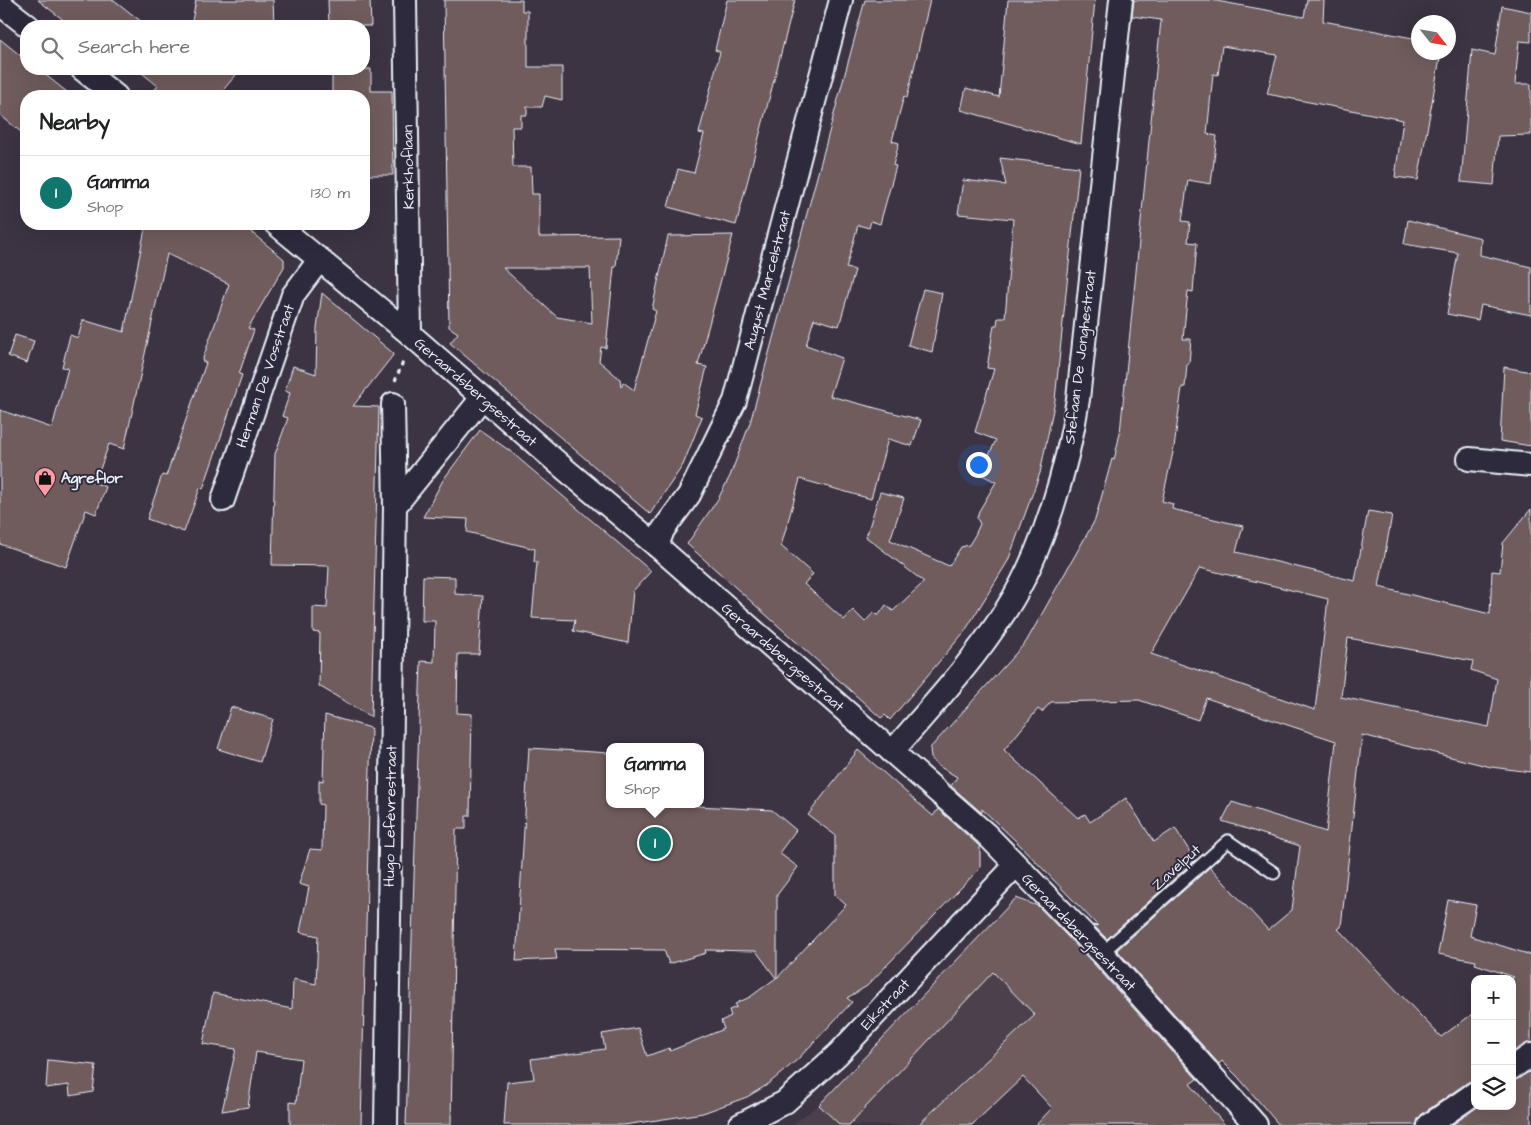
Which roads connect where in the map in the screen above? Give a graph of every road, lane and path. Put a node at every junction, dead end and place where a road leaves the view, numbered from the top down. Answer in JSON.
{"nodes":[{"id":1,"x":405,"y":0,"type":"edge"},
{"id":2,"x":841,"y":0,"type":"edge"},
{"id":3,"x":1121,"y":0,"type":"edge"},
{"id":4,"x":0,"y":4,"type":"edge"},
{"id":5,"x":20,"y":20,"type":"edge"},
{"id":6,"x":90,"y":75,"type":"edge"},
{"id":7,"x":108,"y":90,"type":"edge"},
{"id":8,"x":284,"y":230,"type":"edge"},
{"id":9,"x":320,"y":259,"type":"junction"},
{"id":10,"x":410,"y":334,"type":"junction"},
{"id":11,"x":482,"y":398,"type":"junction"},
{"id":12,"x":393,"y":404,"type":"joint"},
{"id":13,"x":1469,"y":459,"type":"dead end"},
{"id":14,"x":1531,"y":465,"type":"edge"},
{"id":15,"x":223,"y":500,"type":"dead end"},
{"id":16,"x":395,"y":506,"type":"junction"},
{"id":17,"x":657,"y":546,"type":"junction"},
{"id":18,"x":892,"y":752,"type":"junction"},
{"id":19,"x":1015,"y":866,"type":"junction"},
{"id":20,"x":1274,"y":873,"type":"dead end"},
{"id":21,"x":1102,"y":953,"type":"junction"},
{"id":22,"x":1531,"y":1055,"type":"edge"},
{"id":23,"x":1516,"y":1065,"type":"edge"},
{"id":24,"x":1471,"y":1097,"type":"edge"},
{"id":25,"x":386,"y":1125,"type":"edge"},
{"id":26,"x":740,"y":1125,"type":"edge"},
{"id":27,"x":1256,"y":1125,"type":"edge"},
{"id":28,"x":1429,"y":1125,"type":"edge"}],
"edges":[{"from":1,"to":10,"type":"street","name":"Kerkhoflaan"},
{"from":2,"to":17,"type":"street","name":"August Marcelstraat"},
{"from":3,"to":18,"type":"street","name":"Stefaan De Jonghestraat"},
{"from":4,"to":5,"type":"street"},
{"from":6,"to":7,"type":"street"},
{"from":8,"to":9,"type":"street","name":"Geraardsbergsestraat"},
{"from":9,"to":10,"type":"street","name":"Geraardsbergsestraat"},
{"from":9,"to":15,"type":"street","name":"Herman De Vosstraat"},
{"from":10,"to":11,"type":"street","name":"Geraardsbergsestraat"},
{"from":10,"to":12,"type":"path"},
{"from":11,"to":16,"type":"street"},
{"from":11,"to":17,"type":"street","name":"Geraardsbergsestraat"},
{"from":12,"to":16,"type":"street","name":"Hugo Lefèvrestraat"},
{"from":13,"to":14,"type":"street"},
{"from":16,"to":25,"type":"street","name":"Hugo Lefèvrestraat"},
{"from":17,"to":18,"type":"street","name":"Geraardsbergsestraat"},
{"from":18,"to":19,"type":"street","name":"Geraardsbergsestraat"},
{"from":19,"to":21,"type":"street","name":"Geraardsbergsestraat"},
{"from":19,"to":26,"type":"street","name":"Eikstraat"},
{"from":20,"to":21,"type":"lane","name":"Zavelput"},
{"from":21,"to":27,"type":"street","name":"Geraardsbergsestraat"},
{"from":22,"to":23,"type":"street"},
{"from":24,"to":28,"type":"street"}]}
